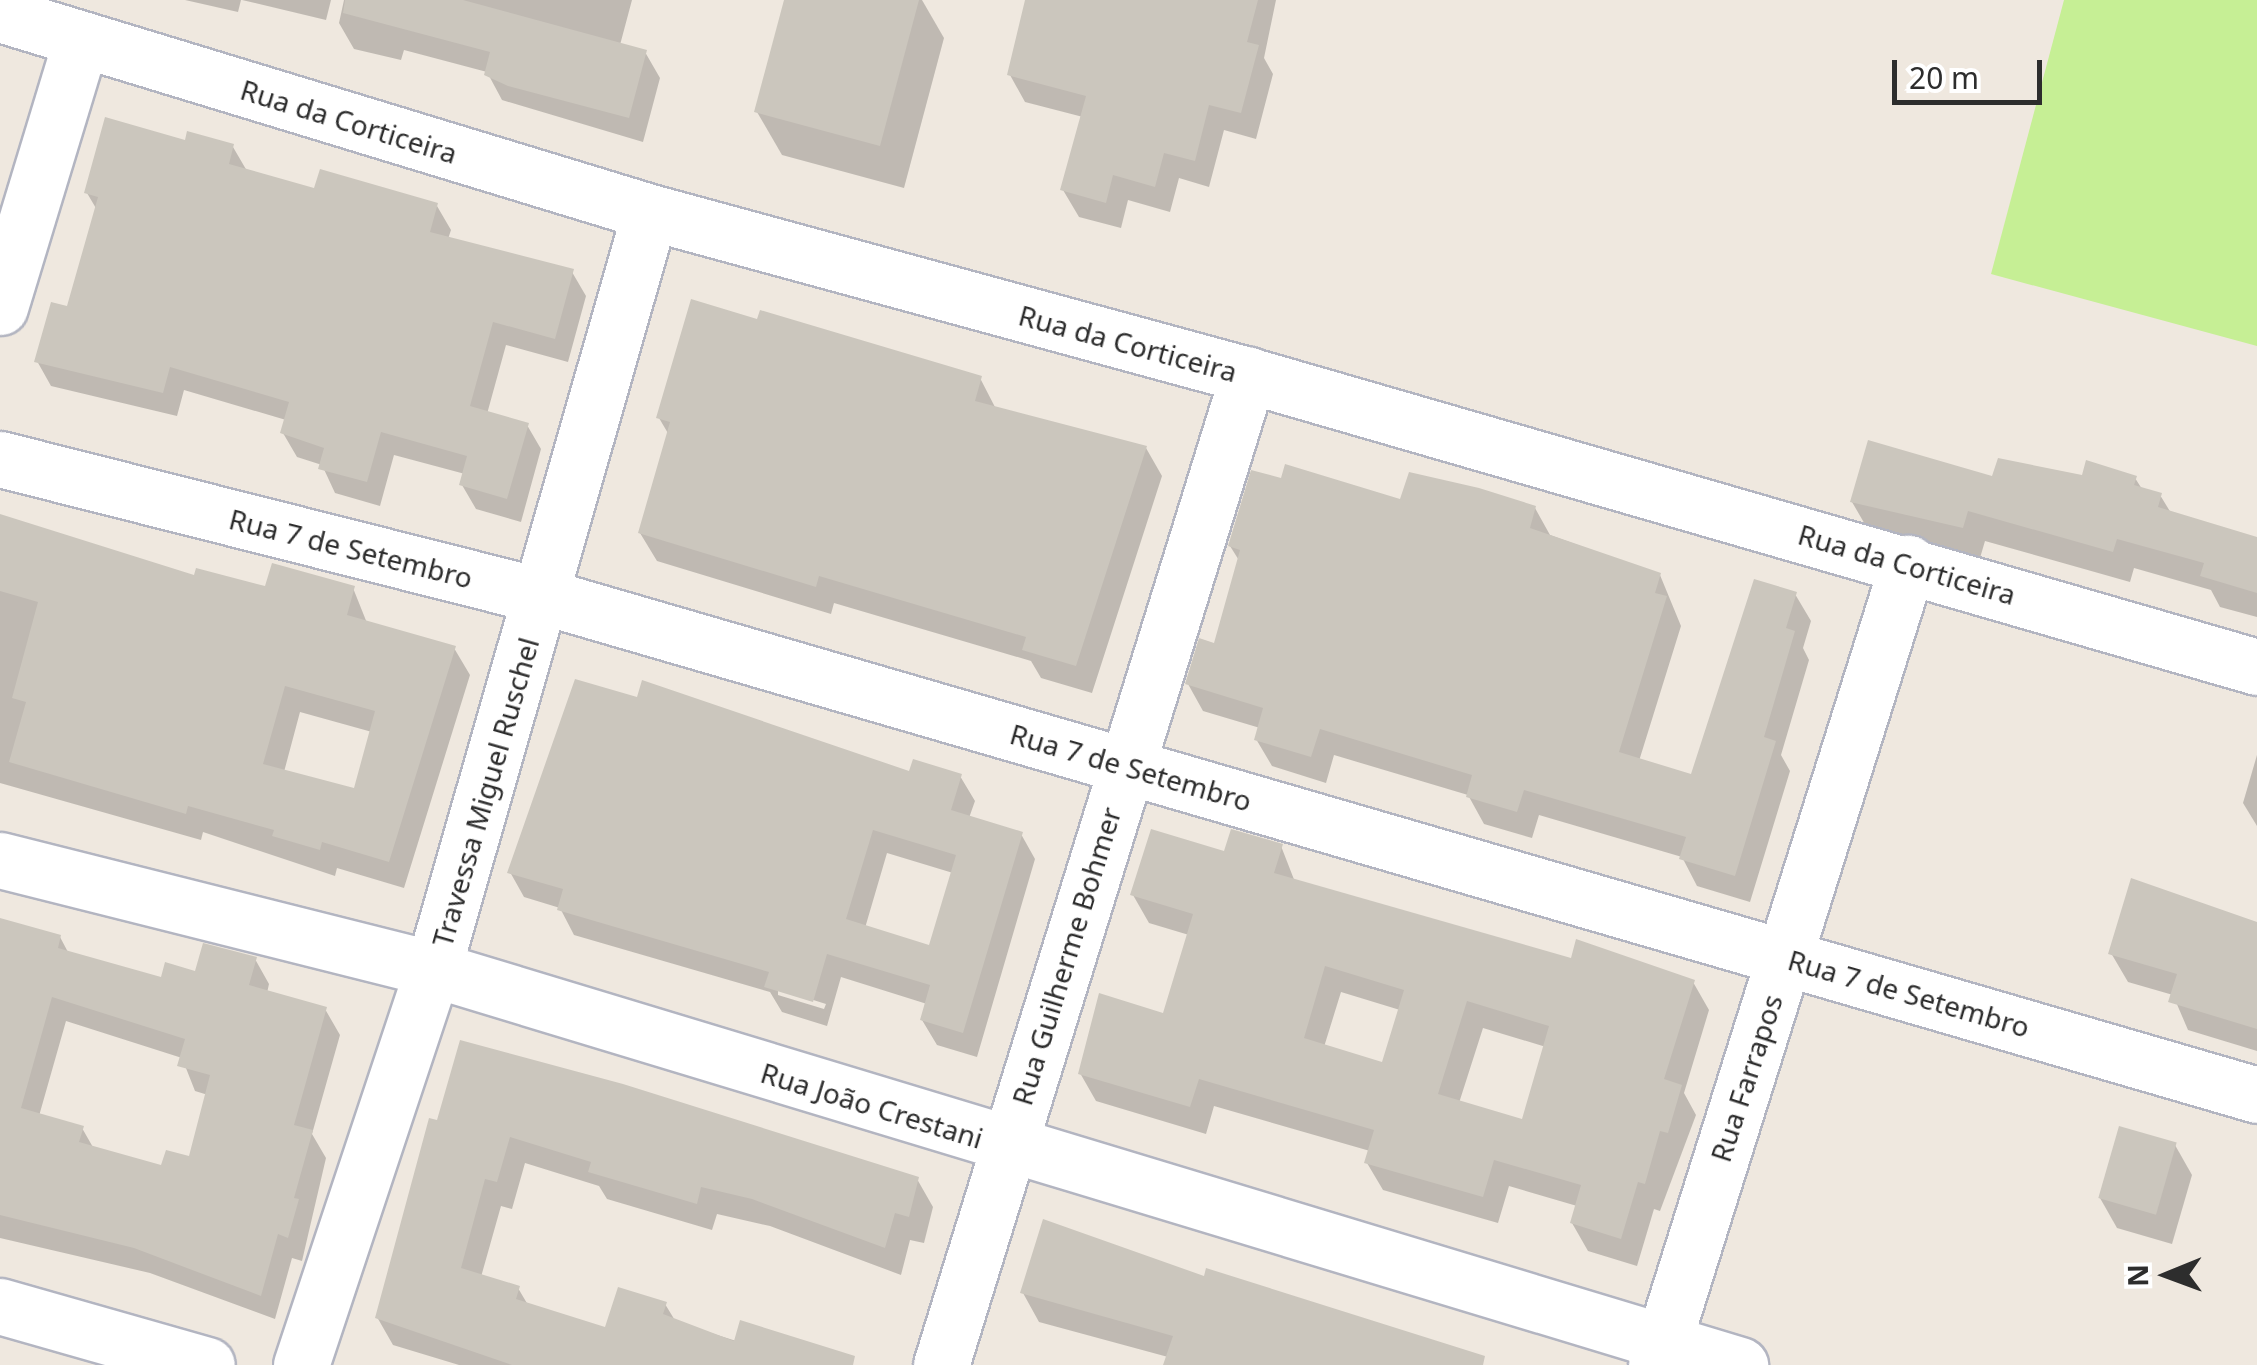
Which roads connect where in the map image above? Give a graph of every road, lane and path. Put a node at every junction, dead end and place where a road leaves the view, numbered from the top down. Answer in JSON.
{"nodes":[{"id":1,"x":0,"y":14,"type":"edge"},
{"id":2,"x":80,"y":40,"type":"junction"},
{"id":3,"x":650,"y":212,"type":"junction"},
{"id":4,"x":0,"y":306,"type":"edge"},
{"id":5,"x":1248,"y":376,"type":"junction"},
{"id":6,"x":0,"y":459,"type":"edge"},
{"id":7,"x":1908,"y":563,"type":"junction"},
{"id":8,"x":542,"y":596,"type":"junction"},
{"id":9,"x":2257,"y":668,"type":"edge"},
{"id":10,"x":1124,"y":764,"type":"junction"},
{"id":11,"x":0,"y":860,"type":"edge"},
{"id":12,"x":1784,"y":956,"type":"junction"},
{"id":13,"x":434,"y":969,"type":"junction"},
{"id":14,"x":2257,"y":1095,"type":"edge"},
{"id":15,"x":1008,"y":1147,"type":"junction"},
{"id":16,"x":0,"y":1306,"type":"edge"},
{"id":17,"x":1659,"y":1353,"type":"edge"},
{"id":18,"x":207,"y":1365,"type":"edge"},
{"id":19,"x":301,"y":1365,"type":"edge"},
{"id":20,"x":941,"y":1365,"type":"edge"},
{"id":21,"x":1740,"y":1365,"type":"edge"}],
"edges":[{"from":1,"to":2,"type":"street","name":"Rua da Corticeira"},
{"from":2,"to":3,"type":"street","name":"Rua da Corticeira"},
{"from":2,"to":4,"type":"street"},
{"from":3,"to":5,"type":"street","name":"Rua da Corticeira"},
{"from":3,"to":8,"type":"street","name":"Travessa Miguel Ruschel"},
{"from":5,"to":7,"type":"street","name":"Rua da Corticeira"},
{"from":5,"to":10,"type":"street","name":"Rua Guilherme Bohmer"},
{"from":6,"to":8,"type":"street","name":"Rua 7 de Setembro"},
{"from":7,"to":9,"type":"street","name":"Rua da Corticeira"},
{"from":7,"to":12,"type":"street","name":"Rua Farrapos"},
{"from":8,"to":10,"type":"street","name":"Rua 7 de Setembro"},
{"from":8,"to":13,"type":"street","name":"Travessa Miguel Ruschel"},
{"from":10,"to":12,"type":"street","name":"Rua 7 de Setembro"},
{"from":10,"to":15,"type":"street","name":"Rua Guilherme Bohmer"},
{"from":11,"to":13,"type":"street","name":"Rua João Crestani"},
{"from":12,"to":14,"type":"street","name":"Rua 7 de Setembro"},
{"from":12,"to":17,"type":"street","name":"Rua Farrapos"},
{"from":13,"to":15,"type":"street","name":"Rua João Crestani"},
{"from":13,"to":19,"type":"street","name":"Travessa Miguel Ruschel"},
{"from":15,"to":17,"type":"street","name":"Rua João Crestani"},
{"from":15,"to":20,"type":"street","name":"Rua Guilherme Bohmer"},
{"from":16,"to":18,"type":"street"},
{"from":17,"to":21,"type":"street","name":"Rua João Crestani"}]}
